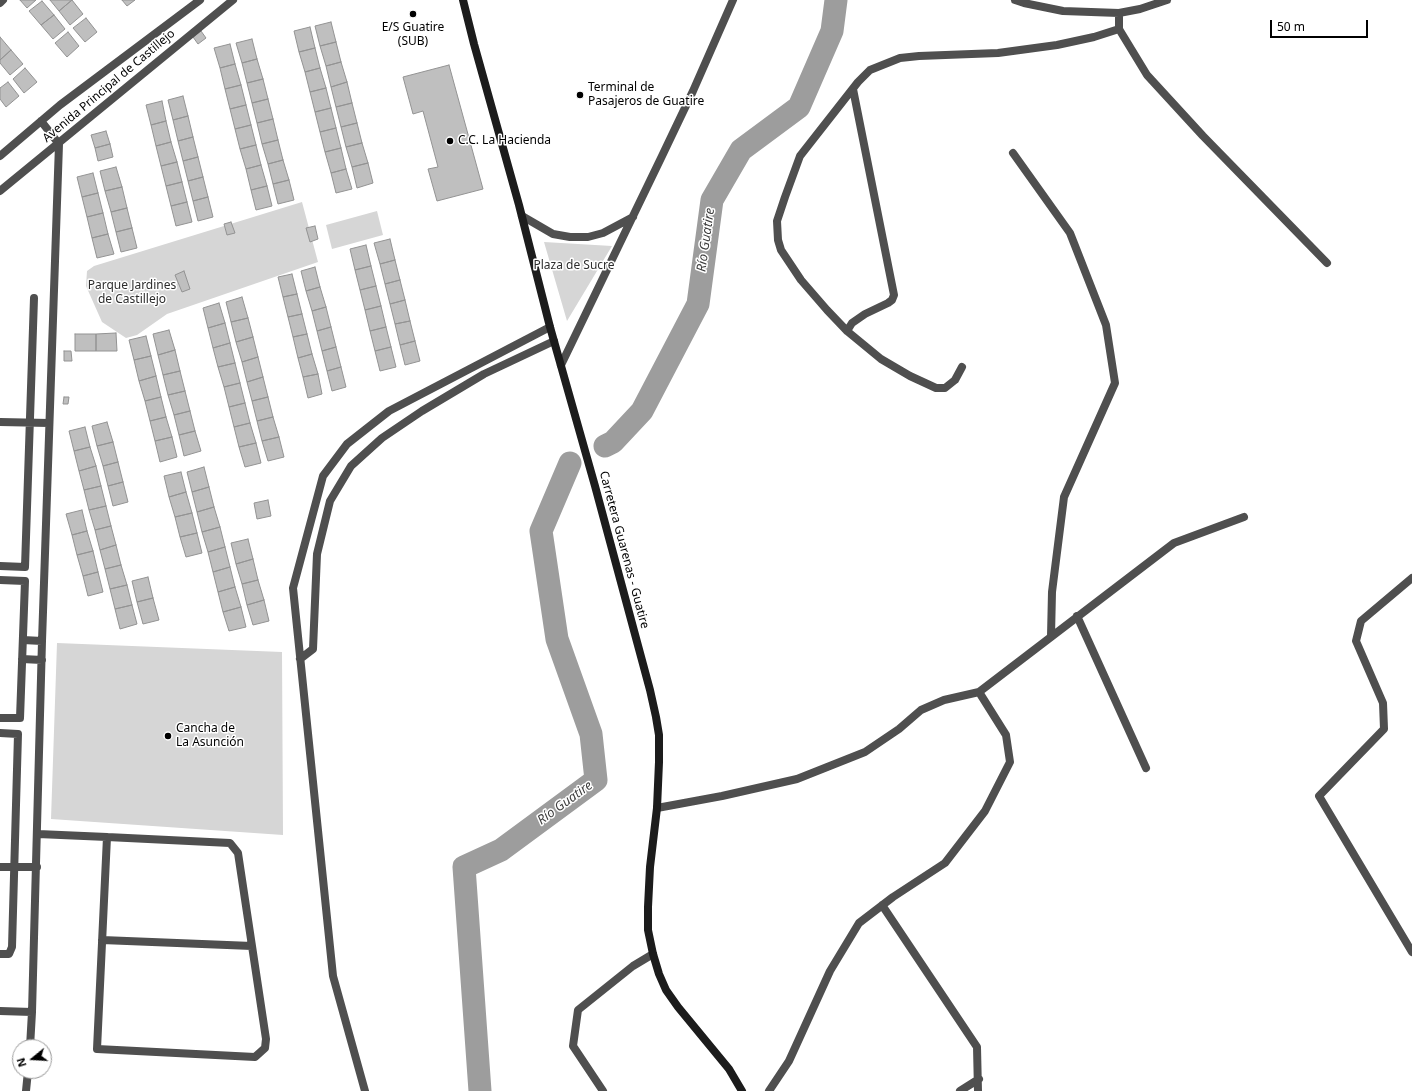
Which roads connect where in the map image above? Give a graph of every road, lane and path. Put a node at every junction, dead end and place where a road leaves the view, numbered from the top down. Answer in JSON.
{"nodes":[{"id":1,"x":4,"y":0,"type":"edge"},
{"id":2,"x":200,"y":0,"type":"edge"},
{"id":3,"x":233,"y":0,"type":"edge"},
{"id":4,"x":463,"y":0,"type":"edge"},
{"id":5,"x":733,"y":0,"type":"edge"},
{"id":6,"x":1015,"y":0,"type":"edge"},
{"id":7,"x":1167,"y":0,"type":"edge"},
{"id":8,"x":0,"y":2,"type":"edge"},
{"id":9,"x":1119,"y":13,"type":"junction"},
{"id":10,"x":1118,"y":29,"type":"junction"},
{"id":11,"x":853,"y":89,"type":"junction"},
{"id":12,"x":41,"y":121,"type":"junction"},
{"id":13,"x":59,"y":144,"type":"junction"},
{"id":14,"x":1013,"y":153,"type":"dead end"},
{"id":15,"x":0,"y":156,"type":"edge"},
{"id":16,"x":0,"y":191,"type":"edge"},
{"id":17,"x":522,"y":216,"type":"junction"},
{"id":18,"x":633,"y":217,"type":"junction"},
{"id":19,"x":1327,"y":262,"type":"dead end"},
{"id":20,"x":34,"y":298,"type":"dead end"},
{"id":21,"x":550,"y":326,"type":"junction"},
{"id":22,"x":847,"y":331,"type":"junction"},
{"id":23,"x":554,"y":341,"type":"junction"},
{"id":24,"x":561,"y":366,"type":"junction"},
{"id":25,"x":962,"y":367,"type":"dead end"},
{"id":26,"x":0,"y":422,"type":"edge"},
{"id":27,"x":29,"y":422,"type":"junction"},
{"id":28,"x":49,"y":423,"type":"junction"},
{"id":29,"x":1244,"y":517,"type":"dead end"},
{"id":30,"x":0,"y":566,"type":"edge"},
{"id":31,"x":1412,"y":578,"type":"edge"},
{"id":32,"x":0,"y":580,"type":"edge"},
{"id":33,"x":1077,"y":616,"type":"junction"},
{"id":34,"x":1051,"y":636,"type":"junction"},
{"id":35,"x":23,"y":640,"type":"junction"},
{"id":36,"x":42,"y":641,"type":"junction"},
{"id":37,"x":22,"y":659,"type":"junction"},
{"id":38,"x":300,"y":659,"type":"junction"},
{"id":39,"x":42,"y":660,"type":"junction"},
{"id":40,"x":979,"y":692,"type":"junction"},
{"id":41,"x":0,"y":718,"type":"edge"},
{"id":42,"x":0,"y":733,"type":"edge"},
{"id":43,"x":1146,"y":768,"type":"dead end"},
{"id":44,"x":657,"y":808,"type":"junction"},
{"id":45,"x":38,"y":834,"type":"junction"},
{"id":46,"x":107,"y":837,"type":"junction"},
{"id":47,"x":0,"y":867,"type":"edge"},
{"id":48,"x":15,"y":867,"type":"junction"},
{"id":49,"x":37,"y":867,"type":"junction"},
{"id":50,"x":882,"y":905,"type":"junction"},
{"id":51,"x":102,"y":940,"type":"junction"},
{"id":52,"x":252,"y":946,"type":"junction"},
{"id":53,"x":1412,"y":952,"type":"edge"},
{"id":54,"x":0,"y":954,"type":"edge"},
{"id":55,"x":653,"y":954,"type":"junction"},
{"id":56,"x":0,"y":1011,"type":"edge"},
{"id":57,"x":32,"y":1012,"type":"junction"},
{"id":58,"x":30,"y":1039,"type":"edge"},
{"id":59,"x":27,"y":1079,"type":"edge"},
{"id":60,"x":979,"y":1079,"type":"junction"},
{"id":61,"x":26,"y":1091,"type":"edge"},
{"id":62,"x":364,"y":1091,"type":"edge"},
{"id":63,"x":603,"y":1091,"type":"edge"},
{"id":64,"x":742,"y":1091,"type":"edge"},
{"id":65,"x":769,"y":1091,"type":"edge"},
{"id":66,"x":960,"y":1091,"type":"edge"},
{"id":67,"x":978,"y":1091,"type":"edge"}],
"edges":[{"from":1,"to":8,"type":"street"},
{"from":2,"to":12,"type":"street","name":"Avenida Principal de Castillejo"},
{"from":3,"to":13,"type":"street","name":"Avenida Principal de Castillejo"},
{"from":4,"to":17,"type":"main road","name":"Carretera Guarenas - Guatire"},
{"from":5,"to":18,"type":"street"},
{"from":6,"to":9,"type":"street"},
{"from":7,"to":9,"type":"street"},
{"from":9,"to":10,"type":"street"},
{"from":10,"to":11,"type":"street"},
{"from":10,"to":19,"type":"street"},
{"from":11,"to":22,"type":"street"},
{"from":11,"to":22,"type":"street"},
{"from":12,"to":13,"type":"street"},
{"from":12,"to":15,"type":"street","name":"Avenida Principal de Castillejo"},
{"from":13,"to":16,"type":"street","name":"Avenida Principal de Castillejo"},
{"from":13,"to":28,"type":"street"},
{"from":14,"to":34,"type":"street"},
{"from":17,"to":18,"type":"street"},
{"from":17,"to":21,"type":"main road","name":"Carretera Guarenas - Guatire"},
{"from":18,"to":24,"type":"street"},
{"from":20,"to":27,"type":"street"},
{"from":21,"to":23,"type":"main road","name":"Carretera Guarenas - Guatire"},
{"from":21,"to":38,"type":"street"},
{"from":22,"to":25,"type":"street"},
{"from":23,"to":24,"type":"main road","name":"Carretera Guarenas - Guatire"},
{"from":23,"to":38,"type":"street"},
{"from":24,"to":44,"type":"main road","name":"Carretera Guarenas - Guatire"},
{"from":26,"to":27,"type":"street"},
{"from":27,"to":28,"type":"street"},
{"from":27,"to":30,"type":"street"},
{"from":28,"to":36,"type":"street"},
{"from":29,"to":33,"type":"street"},
{"from":31,"to":53,"type":"street"},
{"from":32,"to":35,"type":"street"},
{"from":33,"to":34,"type":"street"},
{"from":33,"to":43,"type":"street"},
{"from":34,"to":40,"type":"street"},
{"from":35,"to":36,"type":"street"},
{"from":35,"to":37,"type":"street"},
{"from":36,"to":39,"type":"street"},
{"from":37,"to":39,"type":"street"},
{"from":37,"to":41,"type":"street"},
{"from":38,"to":62,"type":"street"},
{"from":39,"to":45,"type":"street"},
{"from":40,"to":44,"type":"street"},
{"from":40,"to":50,"type":"street"},
{"from":42,"to":48,"type":"street"},
{"from":44,"to":55,"type":"main road","name":"Carretera Guarenas - Guatire"},
{"from":45,"to":46,"type":"street"},
{"from":45,"to":49,"type":"street"},
{"from":46,"to":51,"type":"street"},
{"from":46,"to":52,"type":"street"},
{"from":47,"to":48,"type":"street"},
{"from":48,"to":49,"type":"street"},
{"from":48,"to":54,"type":"street"},
{"from":49,"to":57,"type":"street"},
{"from":50,"to":60,"type":"street"},
{"from":50,"to":65,"type":"street"},
{"from":51,"to":52,"type":"street"},
{"from":51,"to":52,"type":"street"},
{"from":55,"to":63,"type":"street"},
{"from":55,"to":64,"type":"main road","name":"Carretera Guarenas - Guatire"},
{"from":56,"to":57,"type":"street"},
{"from":57,"to":58,"type":"street"},
{"from":59,"to":61,"type":"street"},
{"from":60,"to":66,"type":"street"},
{"from":60,"to":67,"type":"street"}]}
